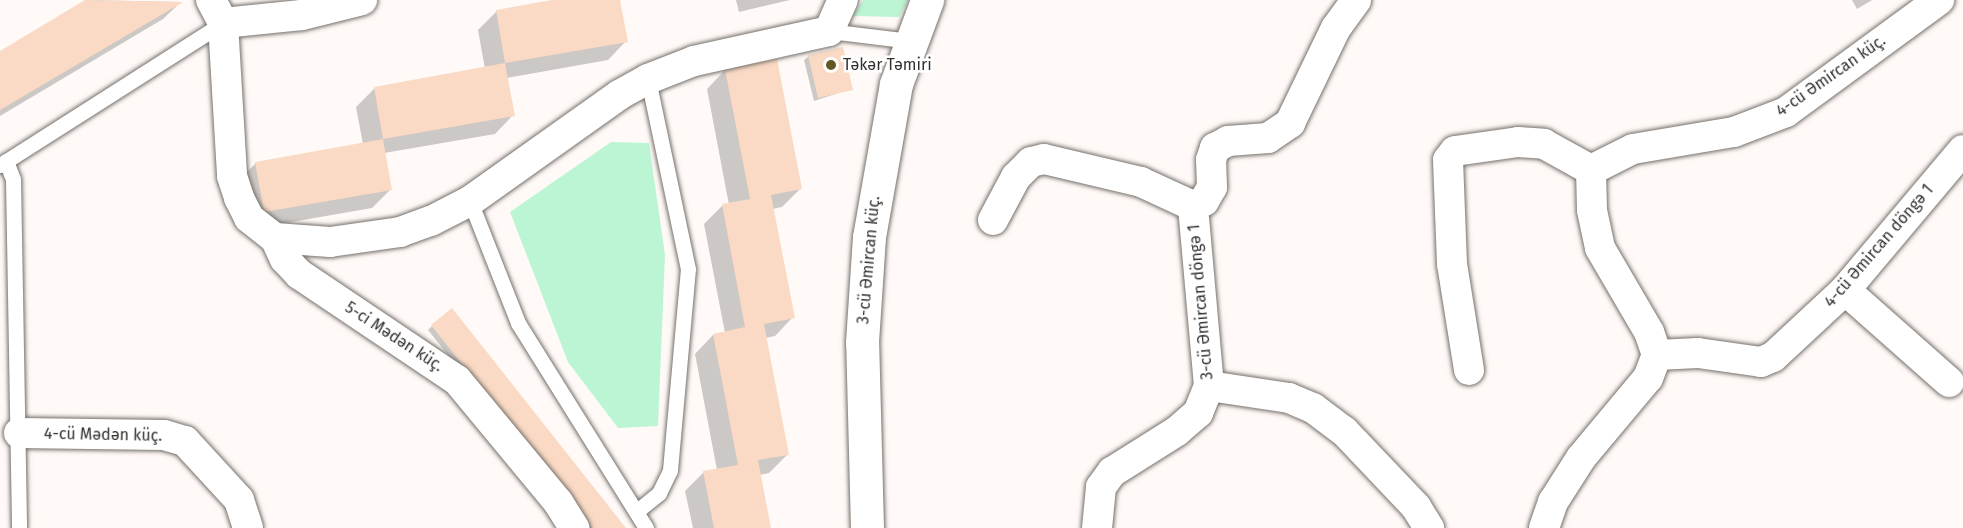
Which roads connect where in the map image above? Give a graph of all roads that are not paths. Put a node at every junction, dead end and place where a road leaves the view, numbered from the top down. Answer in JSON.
{"nodes":[{"id":1,"x":363,"y":0,"type":"edge"},
{"id":2,"x":843,"y":0,"type":"edge"},
{"id":3,"x":927,"y":0,"type":"edge"},
{"id":4,"x":1356,"y":0,"type":"edge"},
{"id":5,"x":1940,"y":0,"type":"edge"},
{"id":6,"x":217,"y":11,"type":"edge"},
{"id":7,"x":830,"y":31,"type":"junction"},
{"id":8,"x":910,"y":41,"type":"junction"},
{"id":9,"x":648,"y":79,"type":"junction"},
{"id":10,"x":1963,"y":150,"type":"edge"},
{"id":11,"x":3,"y":163,"type":"edge"},
{"id":12,"x":1591,"y":170,"type":"junction"},
{"id":13,"x":470,"y":201,"type":"junction"},
{"id":14,"x":1193,"y":206,"type":"junction"},
{"id":15,"x":993,"y":220,"type":"dead end"},
{"id":16,"x":275,"y":238,"type":"junction"},
{"id":17,"x":1845,"y":291,"type":"junction"},
{"id":18,"x":1657,"y":355,"type":"junction"},
{"id":19,"x":1469,"y":369,"type":"dead end"},
{"id":20,"x":1949,"y":382,"type":"dead end"},
{"id":21,"x":1209,"y":386,"type":"junction"},
{"id":22,"x":20,"y":433,"type":"junction"},
{"id":23,"x":637,"y":510,"type":"junction"},
{"id":24,"x":20,"y":528,"type":"edge"},
{"id":25,"x":248,"y":528,"type":"edge"},
{"id":26,"x":574,"y":528,"type":"edge"},
{"id":27,"x":646,"y":528,"type":"edge"},
{"id":28,"x":867,"y":528,"type":"edge"},
{"id":29,"x":1097,"y":528,"type":"edge"},
{"id":30,"x":1429,"y":528,"type":"edge"},
{"id":31,"x":1544,"y":528,"type":"edge"}],
"edges":[{"from":1,"to":6,"type":"street"},
{"from":2,"to":7,"type":"street"},
{"from":3,"to":8,"type":"main road","name":"3-cü Əmircan küç."},
{"from":4,"to":14,"type":"street","name":"3-cü Əmircan döngə 1"},
{"from":5,"to":12,"type":"street","name":"4-cü Əmircan küç."},
{"from":6,"to":11,"type":"lane"},
{"from":6,"to":16,"type":"street"},
{"from":7,"to":8,"type":"lane"},
{"from":7,"to":9,"type":"street"},
{"from":8,"to":28,"type":"main road","name":"3-cü Əmircan küç."},
{"from":9,"to":13,"type":"street"},
{"from":9,"to":23,"type":"lane"},
{"from":10,"to":17,"type":"street","name":"4-cü Əmircan döngə 1"},
{"from":11,"to":22,"type":"lane"},
{"from":12,"to":18,"type":"street"},
{"from":12,"to":19,"type":"street"},
{"from":13,"to":16,"type":"street"},
{"from":13,"to":23,"type":"lane"},
{"from":14,"to":15,"type":"street"},
{"from":14,"to":21,"type":"street","name":"3-cü Əmircan döngə 1"},
{"from":16,"to":26,"type":"street","name":"5-ci Mədən küç."},
{"from":17,"to":18,"type":"street","name":"4-cü Əmircan döngə 1"},
{"from":17,"to":20,"type":"street"},
{"from":18,"to":31,"type":"street"},
{"from":21,"to":29,"type":"street","name":"3-cü Əmircan döngə 1"},
{"from":21,"to":30,"type":"street"},
{"from":22,"to":24,"type":"lane"},
{"from":22,"to":25,"type":"street","name":"4-cü Mədən küç."},
{"from":23,"to":27,"type":"lane"}]}
